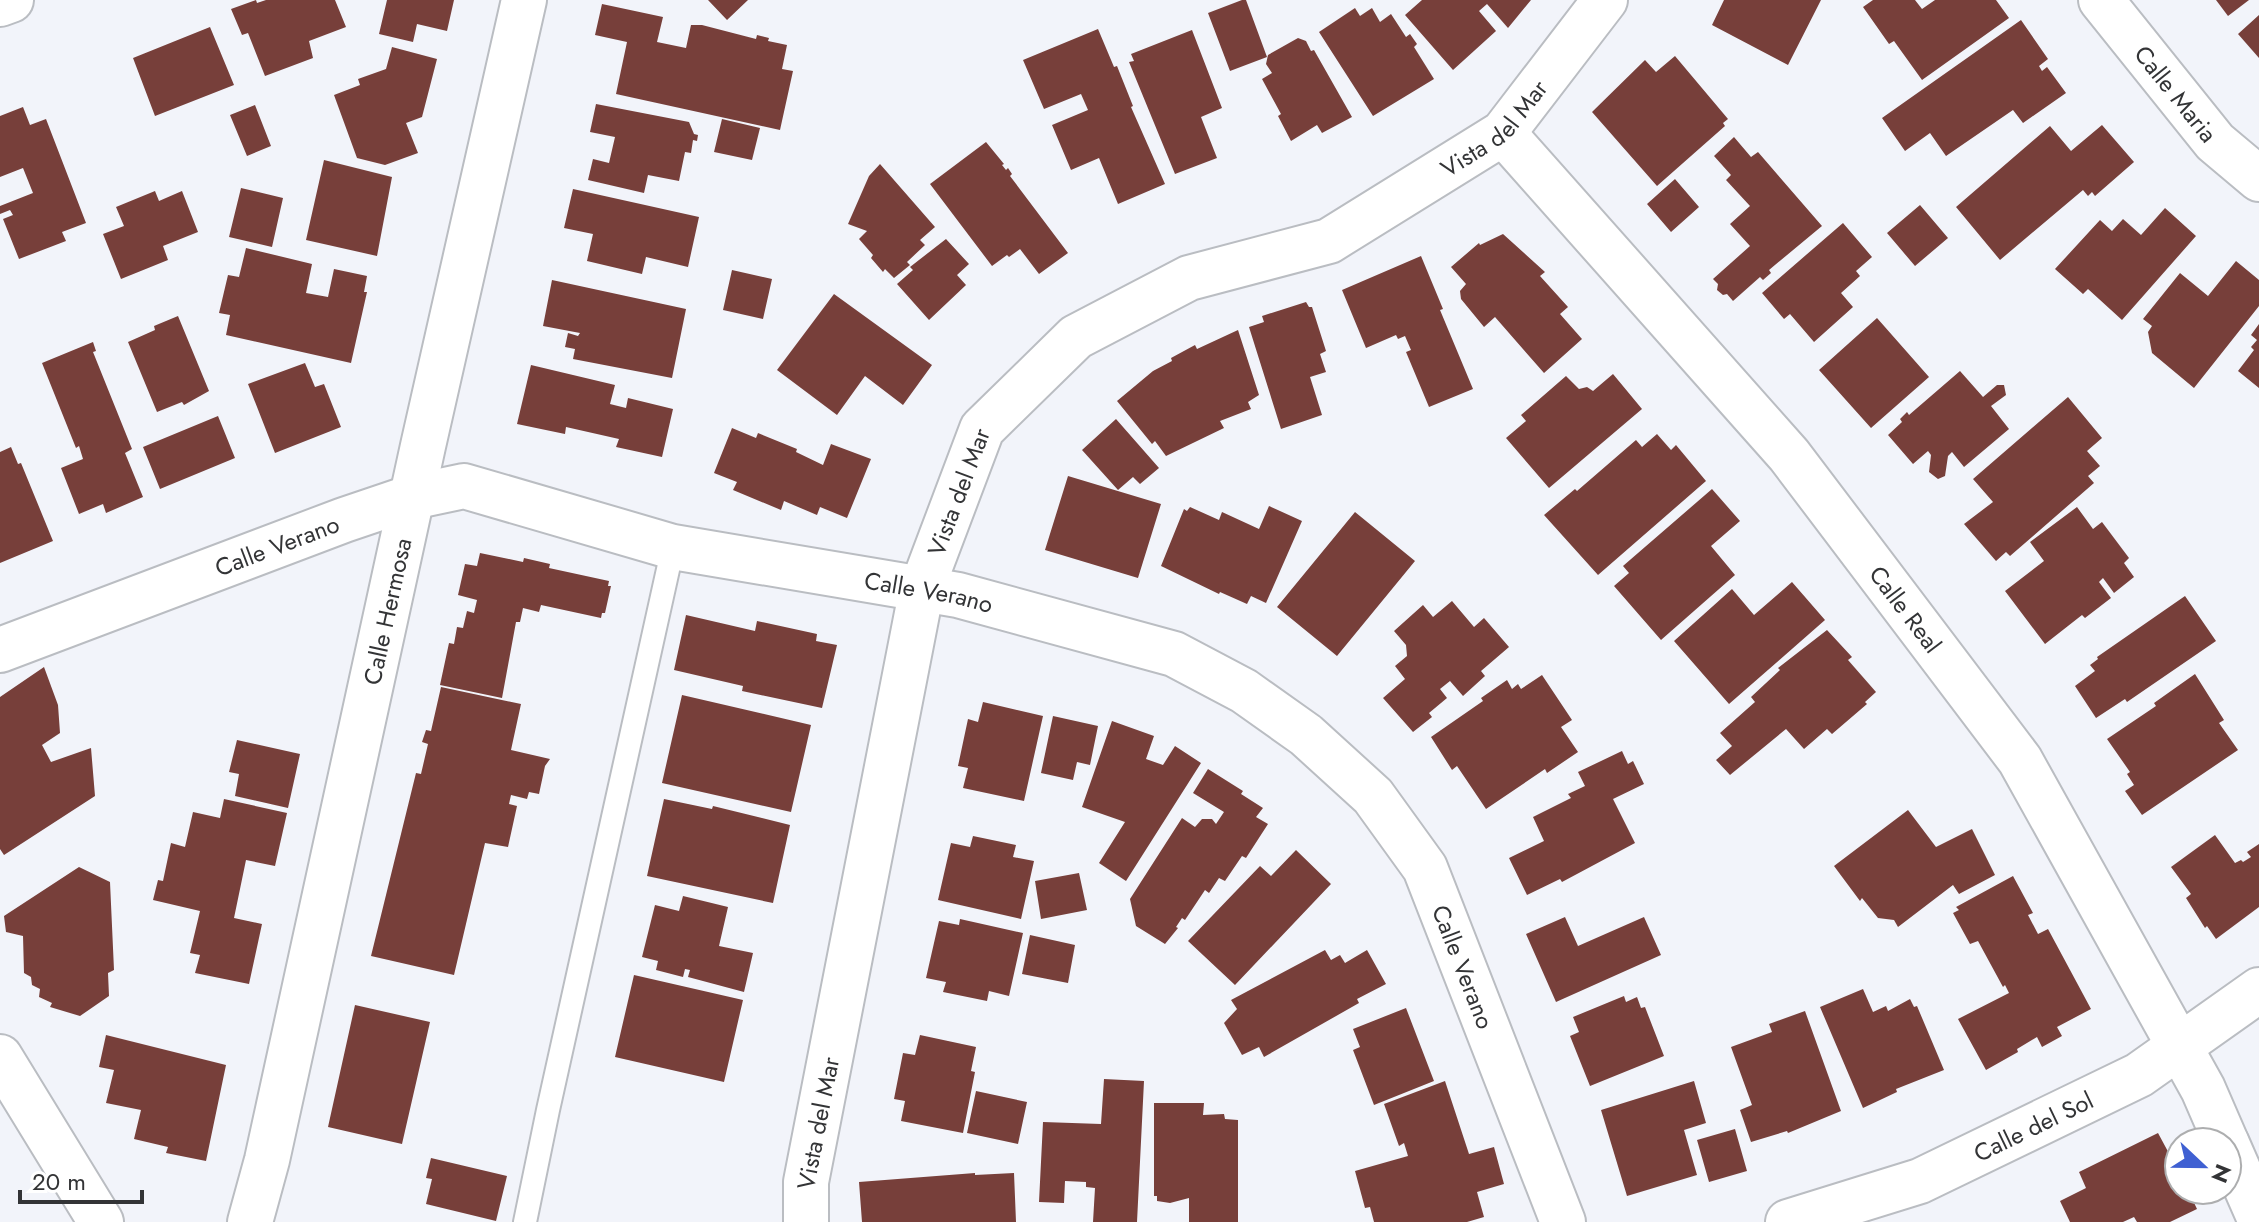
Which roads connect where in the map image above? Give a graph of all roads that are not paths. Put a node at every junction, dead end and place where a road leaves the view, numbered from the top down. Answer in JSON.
{"nodes":[{"id":1,"x":11,"y":0,"type":"edge"},
{"id":2,"x":524,"y":0,"type":"edge"},
{"id":3,"x":1605,"y":0,"type":"edge"},
{"id":4,"x":2101,"y":0,"type":"edge"},
{"id":5,"x":0,"y":4,"type":"edge"},
{"id":6,"x":1503,"y":133,"type":"junction"},
{"id":7,"x":2259,"y":179,"type":"edge"},
{"id":8,"x":412,"y":497,"type":"junction"},
{"id":9,"x":673,"y":547,"type":"junction"},
{"id":10,"x":922,"y":588,"type":"junction"},
{"id":11,"x":0,"y":650,"type":"edge"},
{"id":12,"x":2259,"y":990,"type":"edge"},
{"id":13,"x":2179,"y":1047,"type":"junction"},
{"id":14,"x":0,"y":1057,"type":"edge"},
{"id":15,"x":2219,"y":1126,"type":"edge"},
{"id":16,"x":2243,"y":1180,"type":"edge"},
{"id":17,"x":2259,"y":1217,"type":"edge"},
{"id":18,"x":101,"y":1222,"type":"edge"},
{"id":19,"x":250,"y":1222,"type":"edge"},
{"id":20,"x":525,"y":1222,"type":"edge"},
{"id":21,"x":806,"y":1222,"type":"edge"},
{"id":22,"x":1563,"y":1222,"type":"edge"},
{"id":23,"x":1788,"y":1222,"type":"edge"}],
"edges":[{"from":1,"to":5,"type":"street"},
{"from":2,"to":8,"type":"street","name":"Calle Hermosa"},
{"from":3,"to":6,"type":"street","name":"Vista del Mar"},
{"from":4,"to":7,"type":"street","name":"Calle Maria"},
{"from":6,"to":10,"type":"street","name":"Vista del Mar"},
{"from":6,"to":13,"type":"street","name":"Calle Real"},
{"from":8,"to":9,"type":"street","name":"Calle Verano"},
{"from":8,"to":11,"type":"street","name":"Calle Verano"},
{"from":8,"to":19,"type":"street","name":"Calle Hermosa"},
{"from":9,"to":10,"type":"street","name":"Calle Verano"},
{"from":9,"to":20,"type":"lane"},
{"from":10,"to":21,"type":"street","name":"Vista del Mar"},
{"from":10,"to":22,"type":"street","name":"Calle Verano"},
{"from":12,"to":13,"type":"street","name":"Calle del Sol"},
{"from":13,"to":15,"type":"street","name":"Calle Real"},
{"from":13,"to":23,"type":"street","name":"Calle del Sol"},
{"from":14,"to":18,"type":"street"},
{"from":16,"to":17,"type":"street","name":"Calle Real"}]}
